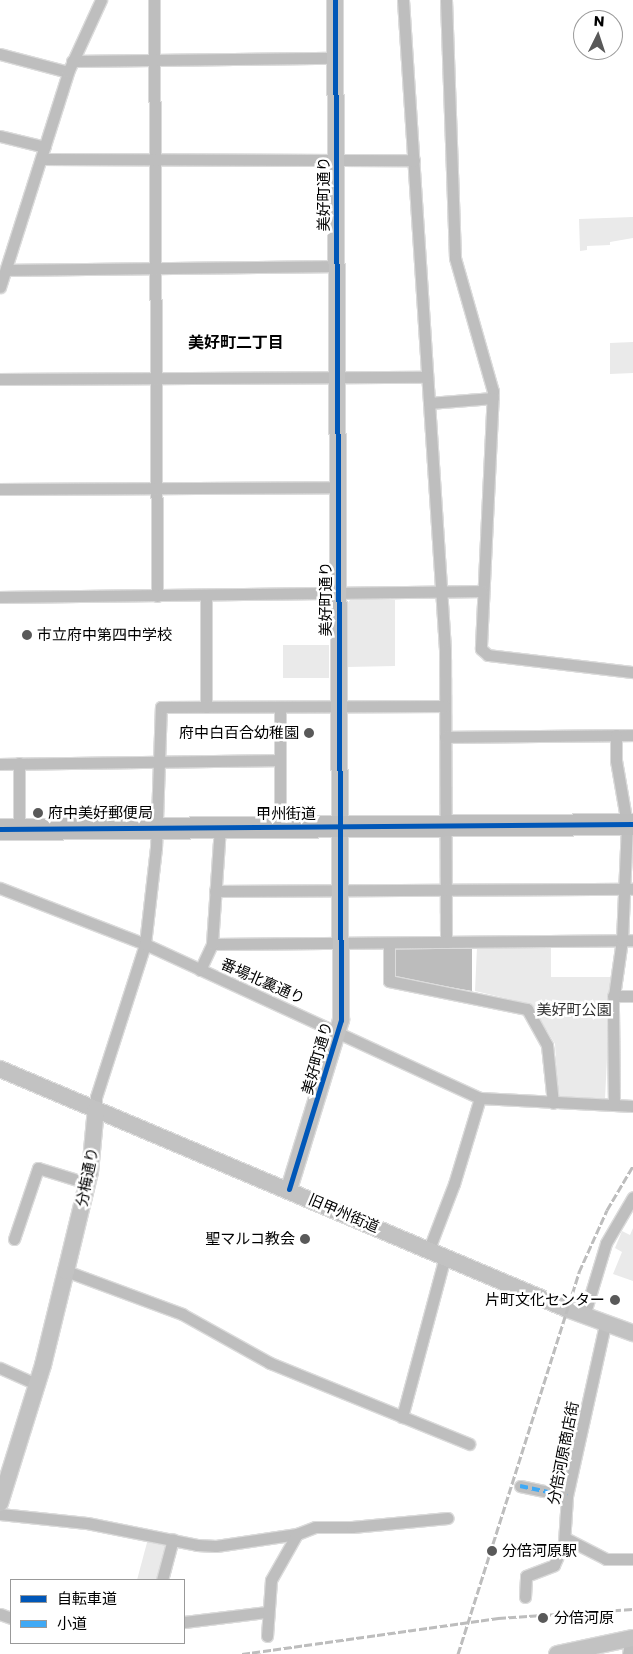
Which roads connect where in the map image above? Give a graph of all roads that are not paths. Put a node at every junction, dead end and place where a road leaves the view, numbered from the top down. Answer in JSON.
{"nodes":[{"id":1,"x":101,"y":0,"type":"edge"},
{"id":2,"x":154,"y":0,"type":"edge"},
{"id":3,"x":335,"y":0,"type":"edge"},
{"id":4,"x":403,"y":0,"type":"edge"},
{"id":5,"x":446,"y":0,"type":"edge"},
{"id":6,"x":0,"y":54,"type":"edge"},
{"id":7,"x":335,"y":58,"type":"junction"},
{"id":8,"x":154,"y":62,"type":"junction"},
{"id":9,"x":70,"y":67,"type":"junction"},
{"id":10,"x":0,"y":136,"type":"edge"},
{"id":11,"x":45,"y":147,"type":"junction"},
{"id":12,"x":40,"y":159,"type":"junction"},
{"id":13,"x":336,"y":160,"type":"junction"},
{"id":14,"x":414,"y":160,"type":"junction"},
{"id":15,"x":154,"y":162,"type":"junction"},
{"id":16,"x":337,"y":266,"type":"junction"},
{"id":17,"x":155,"y":268,"type":"junction"},
{"id":18,"x":6,"y":270,"type":"junction"},
{"id":19,"x":0,"y":288,"type":"edge"},
{"id":20,"x":337,"y":377,"type":"junction"},
{"id":21,"x":427,"y":377,"type":"junction"},
{"id":22,"x":156,"y":378,"type":"junction"},
{"id":23,"x":0,"y":379,"type":"edge"},
{"id":24,"x":493,"y":398,"type":"junction"},
{"id":25,"x":429,"y":402,"type":"junction"},
{"id":26,"x":338,"y":487,"type":"junction"},
{"id":27,"x":156,"y":488,"type":"junction"},
{"id":28,"x":0,"y":489,"type":"edge"},
{"id":29,"x":482,"y":591,"type":"junction"},
{"id":30,"x":441,"y":594,"type":"junction"},
{"id":31,"x":339,"y":595,"type":"junction"},
{"id":32,"x":157,"y":596,"type":"junction"},
{"id":33,"x":206,"y":596,"type":"junction"},
{"id":34,"x":0,"y":597,"type":"edge"},
{"id":35,"x":633,"y":672,"type":"edge"},
{"id":36,"x":340,"y":706,"type":"junction"},
{"id":37,"x":445,"y":706,"type":"junction"},
{"id":38,"x":206,"y":707,"type":"junction"},
{"id":39,"x":280,"y":707,"type":"junction"},
{"id":40,"x":616,"y":736,"type":"junction"},
{"id":41,"x":633,"y":736,"type":"edge"},
{"id":42,"x":446,"y":737,"type":"junction"},
{"id":43,"x":280,"y":760,"type":"junction"},
{"id":44,"x":159,"y":762,"type":"junction"},
{"id":45,"x":19,"y":763,"type":"junction"},
{"id":46,"x":0,"y":764,"type":"edge"},
{"id":47,"x":158,"y":818,"type":"junction"},
{"id":48,"x":630,"y":824,"type":"edge"},
{"id":49,"x":340,"y":826,"type":"junction"},
{"id":50,"x":446,"y":826,"type":"junction"},
{"id":51,"x":220,"y":827,"type":"junction"},
{"id":52,"x":280,"y":827,"type":"junction"},
{"id":53,"x":10,"y":829,"type":"edge"},
{"id":54,"x":0,"y":888,"type":"edge"},
{"id":55,"x":629,"y":889,"type":"edge"},
{"id":56,"x":446,"y":890,"type":"junction"},
{"id":57,"x":216,"y":891,"type":"junction"},
{"id":58,"x":341,"y":891,"type":"junction"},
{"id":59,"x":628,"y":940,"type":"edge"},
{"id":60,"x":446,"y":942,"type":"junction"},
{"id":61,"x":341,"y":943,"type":"junction"},
{"id":62,"x":388,"y":943,"type":"junction"},
{"id":63,"x":145,"y":944,"type":"junction"},
{"id":64,"x":212,"y":944,"type":"junction"},
{"id":65,"x":200,"y":970,"type":"junction"},
{"id":66,"x":613,"y":996,"type":"junction"},
{"id":67,"x":633,"y":996,"type":"edge"},
{"id":68,"x":340,"y":1032,"type":"junction"},
{"id":69,"x":0,"y":1068,"type":"edge"},
{"id":70,"x":480,"y":1098,"type":"junction"},
{"id":71,"x":553,"y":1103,"type":"junction"},
{"id":72,"x":614,"y":1105,"type":"junction"},
{"id":73,"x":633,"y":1106,"type":"edge"},
{"id":74,"x":96,"y":1109,"type":"junction"},
{"id":75,"x":87,"y":1183,"type":"junction"},
{"id":76,"x":289,"y":1189,"type":"junction"},
{"id":77,"x":633,"y":1197,"type":"edge"},
{"id":78,"x":14,"y":1239,"type":"dead end"},
{"id":79,"x":429,"y":1249,"type":"junction"},
{"id":80,"x":445,"y":1256,"type":"junction"},
{"id":81,"x":66,"y":1271,"type":"junction"},
{"id":82,"x":584,"y":1316,"type":"junction"},
{"id":83,"x":605,"y":1324,"type":"junction"},
{"id":84,"x":633,"y":1333,"type":"edge"},
{"id":85,"x":0,"y":1368,"type":"edge"},
{"id":86,"x":36,"y":1384,"type":"junction"},
{"id":87,"x":402,"y":1417,"type":"junction"},
{"id":88,"x":469,"y":1444,"type":"dead end"},
{"id":89,"x":520,"y":1486,"type":"dead end"},
{"id":90,"x":567,"y":1496,"type":"junction"},
{"id":91,"x":0,"y":1503,"type":"edge"},
{"id":92,"x":0,"y":1514,"type":"edge"},
{"id":93,"x":448,"y":1518,"type":"dead end"},
{"id":94,"x":297,"y":1534,"type":"junction"},
{"id":95,"x":564,"y":1538,"type":"junction"},
{"id":96,"x":173,"y":1539,"type":"junction"},
{"id":97,"x":633,"y":1560,"type":"edge"},
{"id":98,"x":162,"y":1579,"type":"edge"},
{"id":99,"x":525,"y":1597,"type":"dead end"},
{"id":100,"x":267,"y":1612,"type":"junction"},
{"id":101,"x":185,"y":1622,"type":"edge"},
{"id":102,"x":267,"y":1636,"type":"dead end"},
{"id":103,"x":631,"y":1643,"type":"edge"},
{"id":104,"x":557,"y":1654,"type":"edge"}],
"edges":[{"from":1,"to":9,"type":"street"},
{"from":2,"to":8,"type":"street"},
{"from":3,"to":7,"type":"street","name":"美好町通り"},
{"from":4,"to":14,"type":"street"},
{"from":5,"to":24,"type":"street"},
{"from":6,"to":9,"type":"street"},
{"from":7,"to":8,"type":"street"},
{"from":7,"to":13,"type":"street","name":"美好町通り"},
{"from":8,"to":9,"type":"street"},
{"from":8,"to":15,"type":"street"},
{"from":9,"to":11,"type":"street"},
{"from":10,"to":11,"type":"street"},
{"from":11,"to":12,"type":"street"},
{"from":12,"to":15,"type":"street"},
{"from":12,"to":18,"type":"street"},
{"from":13,"to":14,"type":"street"},
{"from":13,"to":15,"type":"street"},
{"from":13,"to":16,"type":"street","name":"美好町通り"},
{"from":14,"to":21,"type":"street"},
{"from":15,"to":17,"type":"street"},
{"from":16,"to":17,"type":"street"},
{"from":16,"to":20,"type":"street","name":"美好町通り"},
{"from":17,"to":18,"type":"street"},
{"from":17,"to":22,"type":"street"},
{"from":18,"to":19,"type":"street"},
{"from":20,"to":21,"type":"street"},
{"from":20,"to":22,"type":"street"},
{"from":20,"to":26,"type":"street","name":"美好町通り"},
{"from":21,"to":25,"type":"street"},
{"from":22,"to":23,"type":"street"},
{"from":22,"to":27,"type":"street"},
{"from":24,"to":25,"type":"street"},
{"from":24,"to":29,"type":"street"},
{"from":25,"to":30,"type":"street"},
{"from":26,"to":27,"type":"street"},
{"from":26,"to":31,"type":"street","name":"美好町通り"},
{"from":27,"to":28,"type":"street"},
{"from":27,"to":32,"type":"street"},
{"from":29,"to":30,"type":"street"},
{"from":29,"to":35,"type":"street"},
{"from":30,"to":31,"type":"street"},
{"from":30,"to":37,"type":"street"},
{"from":31,"to":33,"type":"street"},
{"from":31,"to":36,"type":"street","name":"美好町通り"},
{"from":32,"to":33,"type":"street"},
{"from":32,"to":34,"type":"street"},
{"from":33,"to":38,"type":"street"},
{"from":36,"to":37,"type":"street"},
{"from":36,"to":39,"type":"street"},
{"from":36,"to":49,"type":"street","name":"美好町通り"},
{"from":37,"to":42,"type":"street"},
{"from":38,"to":39,"type":"street"},
{"from":38,"to":44,"type":"street","name":"分梅通り"},
{"from":39,"to":43,"type":"street"},
{"from":40,"to":41,"type":"street"},
{"from":40,"to":42,"type":"street"},
{"from":40,"to":48,"type":"street"},
{"from":42,"to":50,"type":"street"},
{"from":43,"to":44,"type":"street"},
{"from":43,"to":52,"type":"street"},
{"from":44,"to":45,"type":"street"},
{"from":44,"to":47,"type":"street","name":"分梅通り"},
{"from":45,"to":46,"type":"street"},
{"from":45,"to":53,"type":"street"},
{"from":47,"to":51,"type":"highway","name":"甲州街道"},
{"from":47,"to":53,"type":"highway","name":"甲州街道"},
{"from":47,"to":63,"type":"street","name":"分梅通り"},
{"from":48,"to":50,"type":"highway","name":"甲州街道"},
{"from":48,"to":55,"type":"street"},
{"from":49,"to":50,"type":"highway","name":"甲州街道"},
{"from":49,"to":52,"type":"highway","name":"甲州街道"},
{"from":49,"to":58,"type":"street","name":"美好町通り"},
{"from":50,"to":56,"type":"street"},
{"from":51,"to":52,"type":"highway","name":"甲州街道"},
{"from":51,"to":57,"type":"street"},
{"from":54,"to":63,"type":"street","name":"番場北裏通り"},
{"from":55,"to":56,"type":"street"},
{"from":55,"to":59,"type":"street"},
{"from":56,"to":58,"type":"street"},
{"from":56,"to":60,"type":"street"},
{"from":57,"to":58,"type":"street"},
{"from":57,"to":64,"type":"street"},
{"from":58,"to":61,"type":"street","name":"美好町通り"},
{"from":59,"to":60,"type":"street"},
{"from":59,"to":66,"type":"street"},
{"from":60,"to":62,"type":"street"},
{"from":61,"to":62,"type":"street"},
{"from":61,"to":64,"type":"street"},
{"from":61,"to":68,"type":"street","name":"美好町通り"},
{"from":62,"to":71,"type":"street"},
{"from":63,"to":65,"type":"street","name":"番場北裏通り"},
{"from":63,"to":74,"type":"street","name":"分梅通り"},
{"from":64,"to":65,"type":"street"},
{"from":65,"to":68,"type":"street","name":"番場北裏通り"},
{"from":66,"to":67,"type":"street"},
{"from":66,"to":72,"type":"street"},
{"from":68,"to":70,"type":"street","name":"番場北裏通り"},
{"from":68,"to":76,"type":"street","name":"美好町通り"},
{"from":69,"to":74,"type":"street","name":"旧甲州街道"},
{"from":70,"to":71,"type":"street","name":"番場北裏通り"},
{"from":70,"to":79,"type":"street"},
{"from":71,"to":72,"type":"street","name":"番場北裏通り"},
{"from":72,"to":73,"type":"street","name":"番場北裏通り"},
{"from":74,"to":75,"type":"street","name":"分梅通り"},
{"from":74,"to":76,"type":"street","name":"旧甲州街道"},
{"from":75,"to":78,"type":"street"},
{"from":75,"to":81,"type":"street","name":"分梅通り"},
{"from":76,"to":79,"type":"street","name":"旧甲州街道"},
{"from":77,"to":82,"type":"street"},
{"from":79,"to":80,"type":"street","name":"旧甲州街道"},
{"from":80,"to":82,"type":"street","name":"旧甲州街道"},
{"from":80,"to":87,"type":"street"},
{"from":81,"to":86,"type":"street","name":"分梅通り"},
{"from":81,"to":87,"type":"street"},
{"from":82,"to":83,"type":"street","name":"旧甲州街道"},
{"from":83,"to":84,"type":"street","name":"旧甲州街道"},
{"from":83,"to":90,"type":"street","name":"分倍河原商店街"},
{"from":85,"to":86,"type":"street"},
{"from":86,"to":91,"type":"street","name":"分梅通り"},
{"from":87,"to":88,"type":"street"},
{"from":89,"to":90,"type":"street"},
{"from":90,"to":95,"type":"street","name":"分倍河原商店街"},
{"from":92,"to":96,"type":"street"},
{"from":93,"to":94,"type":"street"},
{"from":94,"to":96,"type":"street"},
{"from":94,"to":100,"type":"street"},
{"from":95,"to":97,"type":"street"},
{"from":95,"to":99,"type":"street","name":"分倍河原商店街"},
{"from":96,"to":98,"type":"street"},
{"from":100,"to":101,"type":"street"},
{"from":100,"to":102,"type":"street"},
{"from":103,"to":104,"type":"street"}]}
